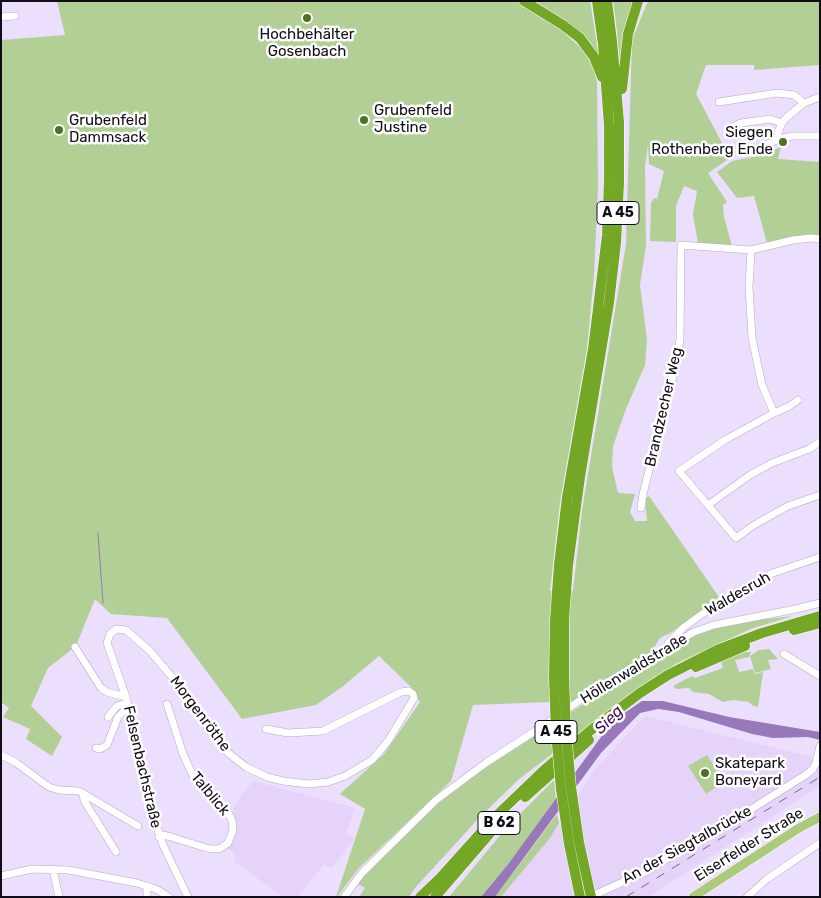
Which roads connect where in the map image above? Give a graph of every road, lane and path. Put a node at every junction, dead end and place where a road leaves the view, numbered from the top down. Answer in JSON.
{"nodes":[{"id":1,"x":524,"y":1,"type":"edge"},
{"id":2,"x":597,"y":1,"type":"edge"},
{"id":3,"x":607,"y":1,"type":"edge"},
{"id":4,"x":638,"y":1,"type":"edge"},
{"id":5,"x":15,"y":16,"type":"dead end"},
{"id":6,"x":1,"y":17,"type":"edge"},
{"id":7,"x":820,"y":97,"type":"edge"},
{"id":8,"x":607,"y":99,"type":"junction"},
{"id":9,"x":719,"y":102,"type":"dead end"},
{"id":10,"x":804,"y":103,"type":"junction"},
{"id":11,"x":619,"y":122,"type":"junction"},
{"id":12,"x":782,"y":123,"type":"junction"},
{"id":13,"x":732,"y":127,"type":"dead end"},
{"id":14,"x":820,"y":136,"type":"edge"},
{"id":15,"x":779,"y":139,"type":"junction"},
{"id":16,"x":744,"y":154,"type":"dead end"},
{"id":17,"x":820,"y":239,"type":"edge"},
{"id":18,"x":751,"y":250,"type":"junction"},
{"id":19,"x":798,"y":400,"type":"dead end"},
{"id":20,"x":774,"y":413,"type":"junction"},
{"id":21,"x":820,"y":442,"type":"edge"},
{"id":22,"x":820,"y":495,"type":"edge"},
{"id":23,"x":708,"y":505,"type":"junction"},
{"id":24,"x":641,"y":508,"type":"dead end"},
{"id":25,"x":820,"y":556,"type":"edge"},
{"id":26,"x":563,"y":565,"type":"junction"},
{"id":27,"x":820,"y":602,"type":"edge"},
{"id":28,"x":820,"y":616,"type":"edge"},
{"id":29,"x":820,"y":623,"type":"edge"},
{"id":30,"x":110,"y":634,"type":"joint"},
{"id":31,"x":75,"y":647,"type":"dead end"},
{"id":32,"x":668,"y":647,"type":"junction"},
{"id":33,"x":784,"y":654,"type":"dead end"},
{"id":34,"x":820,"y":676,"type":"edge"},
{"id":35,"x":670,"y":678,"type":"junction"},
{"id":36,"x":127,"y":702,"type":"junction"},
{"id":37,"x":167,"y":704,"type":"dead end"},
{"id":38,"x":108,"y":717,"type":"dead end"},
{"id":39,"x":266,"y":729,"type":"dead end"},
{"id":40,"x":96,"y":748,"type":"dead end"},
{"id":41,"x":819,"y":750,"type":"edge"},
{"id":42,"x":570,"y":752,"type":"junction"},
{"id":43,"x":1,"y":755,"type":"edge"},
{"id":44,"x":83,"y":793,"type":"junction"},
{"id":45,"x":820,"y":817,"type":"edge"},
{"id":46,"x":138,"y":826,"type":"dead end"},
{"id":47,"x":159,"y":837,"type":"junction"},
{"id":48,"x":820,"y":843,"type":"edge"},
{"id":49,"x":116,"y":852,"type":"dead end"},
{"id":50,"x":53,"y":869,"type":"junction"},
{"id":51,"x":1,"y":876,"type":"edge"},
{"id":52,"x":440,"y":878,"type":"junction"},
{"id":53,"x":147,"y":886,"type":"junction"},
{"id":54,"x":59,"y":897,"type":"edge"},
{"id":55,"x":147,"y":897,"type":"edge"},
{"id":56,"x":169,"y":897,"type":"edge"},
{"id":57,"x":188,"y":897,"type":"edge"},
{"id":58,"x":344,"y":897,"type":"edge"},
{"id":59,"x":420,"y":897,"type":"edge"},
{"id":60,"x":427,"y":897,"type":"edge"},
{"id":61,"x":435,"y":897,"type":"edge"},
{"id":62,"x":580,"y":897,"type":"edge"},
{"id":63,"x":590,"y":897,"type":"edge"},
{"id":64,"x":692,"y":897,"type":"edge"},
{"id":65,"x":747,"y":897,"type":"edge"}],
"edges":[{"from":1,"to":8,"type":"highway"},
{"from":2,"to":8,"type":"highway","number":"A 45"},
{"from":3,"to":11,"type":"highway","number":"A 45"},
{"from":4,"to":11,"type":"highway"},
{"from":5,"to":6,"type":"street"},
{"from":7,"to":10,"type":"street"},
{"from":8,"to":26,"type":"highway","number":"A 45"},
{"from":9,"to":10,"type":"street"},
{"from":10,"to":12,"type":"street"},
{"from":11,"to":26,"type":"highway","number":"A 45"},
{"from":12,"to":13,"type":"street"},
{"from":12,"to":15,"type":"street"},
{"from":14,"to":15,"type":"street"},
{"from":15,"to":16,"type":"street"},
{"from":17,"to":18,"type":"street"},
{"from":18,"to":20,"type":"street"},
{"from":18,"to":24,"type":"street","name":"Brandzecher Weg"},
{"from":19,"to":20,"type":"street"},
{"from":20,"to":23,"type":"street"},
{"from":21,"to":23,"type":"street"},
{"from":22,"to":23,"type":"street"},
{"from":25,"to":32,"type":"street","name":"Waldesruh"},
{"from":26,"to":62,"type":"highway","number":"A 45","bridge":true},
{"from":26,"to":63,"type":"highway","number":"A 45","bridge":true},
{"from":27,"to":32,"type":"street","name":"Höllenwaldstraße"},
{"from":28,"to":35,"type":"highway","number":"B 62"},
{"from":29,"to":35,"type":"highway","number":"B 62"},
{"from":30,"to":36,"type":"street","name":"Felsenbachstraße"},
{"from":30,"to":39,"type":"street","name":"Morgenröthe"},
{"from":31,"to":36,"type":"street"},
{"from":32,"to":58,"type":"street","name":"Höllenwaldstraße"},
{"from":33,"to":34,"type":"street"},
{"from":35,"to":42,"type":"highway","number":"B 62"},
{"from":36,"to":38,"type":"street"},
{"from":36,"to":40,"type":"street"},
{"from":36,"to":47,"type":"street","name":"Felsenbachstraße"},
{"from":37,"to":47,"type":"street","name":"Talblick"},
{"from":41,"to":63,"type":"street","name":"An der Siegtalbrücke"},
{"from":42,"to":52,"type":"highway","number":"B 62"},
{"from":42,"to":61,"type":"highway","number":"B 62"},
{"from":43,"to":44,"type":"street"},
{"from":44,"to":46,"type":"street"},
{"from":44,"to":49,"type":"street"},
{"from":45,"to":64,"type":"main road","name":"Eiserfelder Straße"},
{"from":47,"to":57,"type":"street","name":"Felsenbachstraße"},
{"from":48,"to":65,"type":"street"},
{"from":50,"to":51,"type":"street"},
{"from":50,"to":53,"type":"street"},
{"from":50,"to":54,"type":"street"},
{"from":52,"to":59,"type":"highway","number":"B 62"},
{"from":52,"to":60,"type":"highway","number":"B 62"},
{"from":53,"to":55,"type":"street"},
{"from":53,"to":56,"type":"street"}]}
